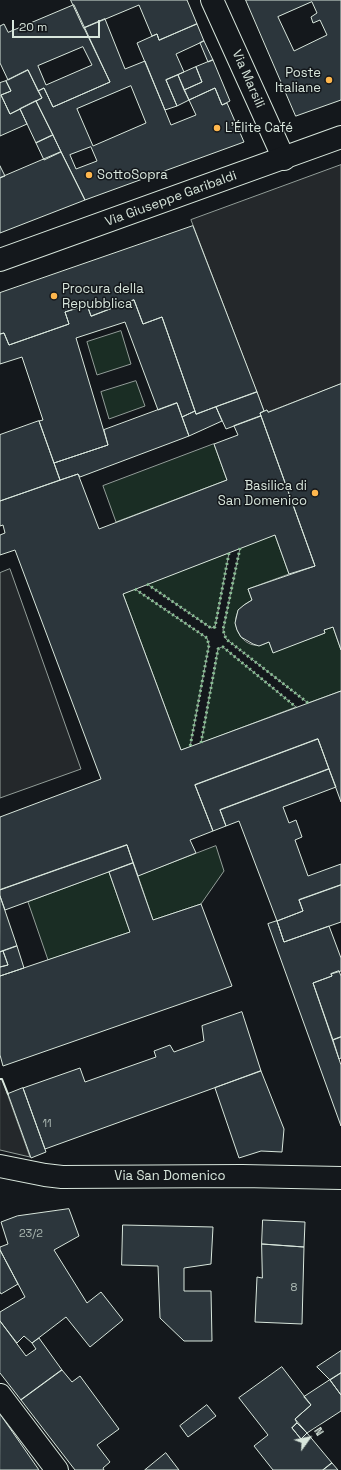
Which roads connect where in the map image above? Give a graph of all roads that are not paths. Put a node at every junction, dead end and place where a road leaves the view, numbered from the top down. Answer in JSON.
{"nodes":[{"id":1,"x":212,"y":0,"type":"edge"},
{"id":2,"x":341,"y":137,"type":"edge"},
{"id":3,"x":284,"y":159,"type":"junction"},
{"id":4,"x":0,"y":260,"type":"edge"},
{"id":5,"x":0,"y":1166,"type":"edge"},
{"id":6,"x":341,"y":1178,"type":"edge"},
{"id":7,"x":0,"y":1395,"type":"edge"},
{"id":8,"x":58,"y":1470,"type":"edge"}],
"edges":[{"from":1,"to":3,"type":"street","name":"Via Marsili"},
{"from":2,"to":3,"type":"street","name":"Via Giuseppe Garibaldi"},
{"from":3,"to":4,"type":"street","name":"Via Giuseppe Garibaldi"},
{"from":5,"to":6,"type":"street","name":"Via San Domenico"},
{"from":7,"to":8,"type":"street"}]}
